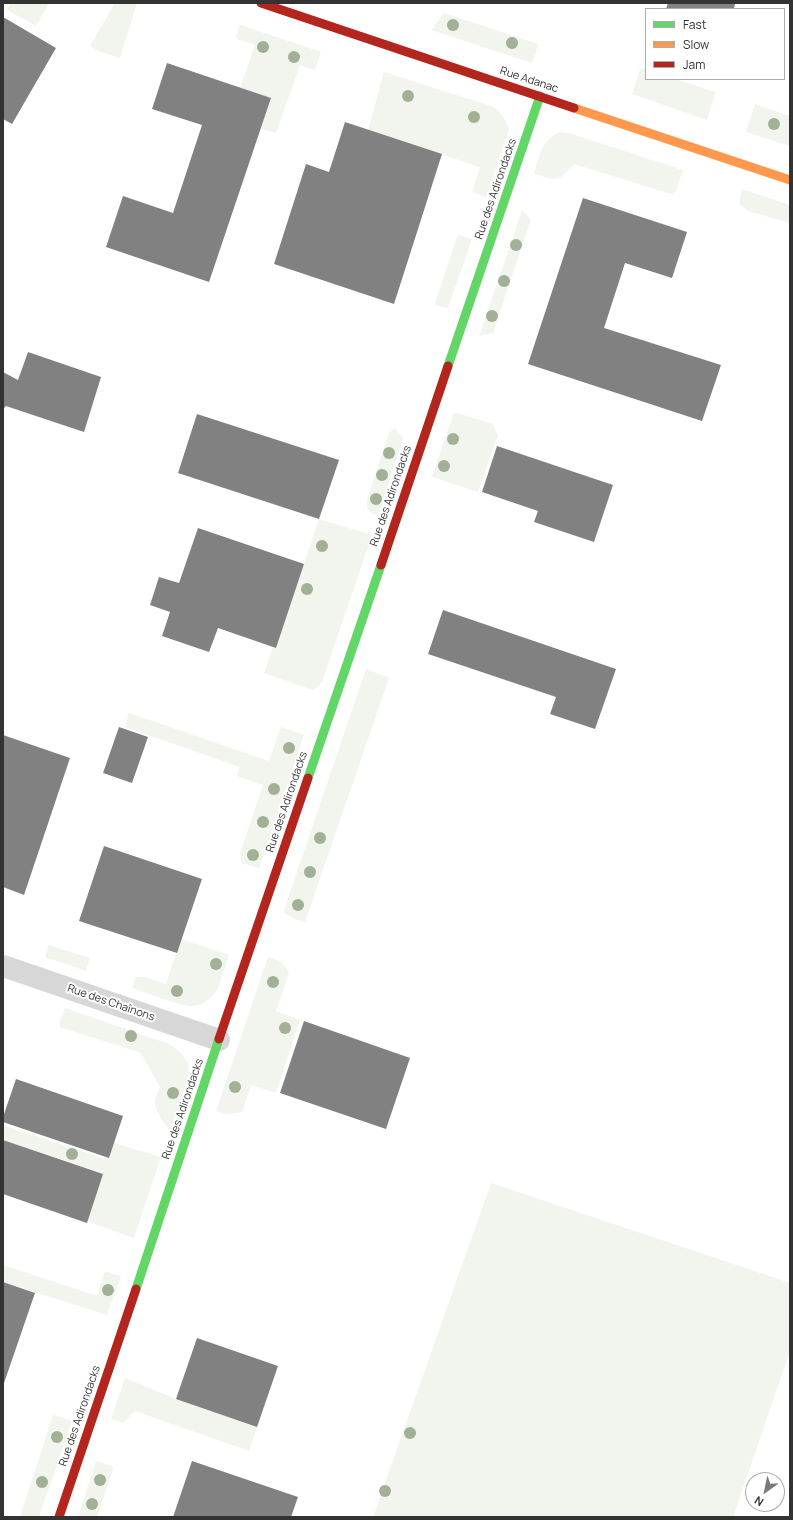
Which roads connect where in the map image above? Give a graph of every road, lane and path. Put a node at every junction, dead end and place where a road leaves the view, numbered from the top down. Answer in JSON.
{"nodes":[{"id":1,"x":260,"y":3,"type":"edge"},
{"id":2,"x":540,"y":96,"type":"junction"},
{"id":3,"x":790,"y":180,"type":"edge"},
{"id":4,"x":3,"y":966,"type":"edge"},
{"id":5,"x":219,"y":1040,"type":"junction"},
{"id":6,"x":59,"y":1517,"type":"edge"}],
"edges":[{"from":1,"to":2,"type":"street","name":"Rue Adanac"},
{"from":2,"to":3,"type":"street","name":"Rue Adanac"},
{"from":2,"to":5,"type":"street","name":"Rue des Adirondacks"},
{"from":4,"to":5,"type":"street","name":"Rue des Chaînons"},
{"from":5,"to":6,"type":"street","name":"Rue des Adirondacks"}]}
